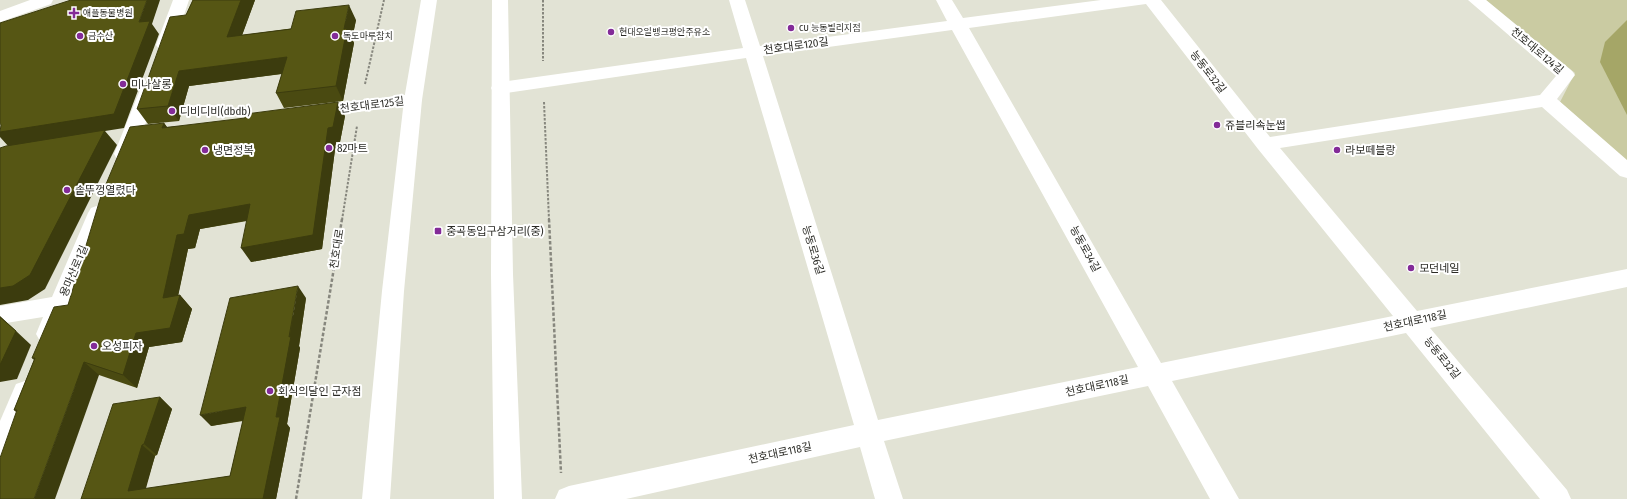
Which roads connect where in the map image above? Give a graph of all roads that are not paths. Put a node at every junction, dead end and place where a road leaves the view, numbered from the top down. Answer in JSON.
{"nodes":[{"id":1,"x":45,"y":0,"type":"edge"},
{"id":2,"x":181,"y":0,"type":"edge"},
{"id":3,"x":429,"y":0,"type":"edge"},
{"id":4,"x":500,"y":0,"type":"edge"},
{"id":5,"x":738,"y":0,"type":"edge"},
{"id":6,"x":944,"y":0,"type":"edge"},
{"id":7,"x":1139,"y":0,"type":"edge"},
{"id":8,"x":1152,"y":0,"type":"edge"},
{"id":9,"x":1476,"y":0,"type":"edge"},
{"id":10,"x":0,"y":17,"type":"edge"},
{"id":11,"x":958,"y":24,"type":"junction"},
{"id":12,"x":753,"y":52,"type":"junction"},
{"id":13,"x":500,"y":88,"type":"junction"},
{"id":14,"x":413,"y":100,"type":"junction"},
{"id":15,"x":1546,"y":100,"type":"junction"},
{"id":16,"x":297,"y":114,"type":"edge"},
{"id":17,"x":141,"y":133,"type":"junction"},
{"id":18,"x":111,"y":137,"type":"dead end"},
{"id":19,"x":1265,"y":144,"type":"junction"},
{"id":20,"x":118,"y":169,"type":"edge"},
{"id":21,"x":1627,"y":171,"type":"edge"},
{"id":22,"x":106,"y":198,"type":"edge"},
{"id":23,"x":1627,"y":278,"type":"edge"},
{"id":24,"x":60,"y":305,"type":"junction"},
{"id":25,"x":0,"y":316,"type":"edge"},
{"id":26,"x":1412,"y":322,"type":"junction"},
{"id":27,"x":42,"y":349,"type":"edge"},
{"id":28,"x":33,"y":371,"type":"edge"},
{"id":29,"x":1155,"y":374,"type":"junction"},
{"id":30,"x":869,"y":433,"type":"junction"},
{"id":31,"x":0,"y":452,"type":"edge"},
{"id":32,"x":376,"y":499,"type":"edge"},
{"id":33,"x":508,"y":499,"type":"edge"},
{"id":34,"x":569,"y":499,"type":"edge"},
{"id":35,"x":889,"y":499,"type":"edge"},
{"id":36,"x":1225,"y":499,"type":"edge"},
{"id":37,"x":1557,"y":499,"type":"edge"}],
"edges":[{"from":1,"to":10,"type":"street"},
{"from":2,"to":17,"type":"street"},
{"from":3,"to":14,"type":"street"},
{"from":4,"to":13,"type":"street"},
{"from":5,"to":12,"type":"street","name":"능동로36길"},
{"from":6,"to":11,"type":"street","name":"능동로34길"},
{"from":7,"to":11,"type":"street","name":"천호대로120길"},
{"from":8,"to":19,"type":"street","name":"능동로32길"},
{"from":9,"to":15,"type":"street","name":"천호대로124길"},
{"from":11,"to":12,"type":"street","name":"천호대로120길"},
{"from":11,"to":29,"type":"street","name":"능동로34길"},
{"from":12,"to":13,"type":"street","name":"천호대로120길"},
{"from":12,"to":30,"type":"street","name":"능동로36길"},
{"from":13,"to":33,"type":"street"},
{"from":14,"to":16,"type":"street","name":"천호대로125길"},
{"from":14,"to":32,"type":"street"},
{"from":15,"to":19,"type":"street"},
{"from":15,"to":21,"type":"street"},
{"from":17,"to":18,"type":"street"},
{"from":17,"to":20,"type":"street"},
{"from":19,"to":26,"type":"street","name":"능동로32길"},
{"from":22,"to":24,"type":"street","name":"용마산로1길"},
{"from":23,"to":26,"type":"street","name":"천호대로118길"},
{"from":24,"to":25,"type":"street"},
{"from":24,"to":27,"type":"street","name":"용마산로1길"},
{"from":26,"to":29,"type":"street","name":"천호대로118길"},
{"from":26,"to":37,"type":"street","name":"능동로32길"},
{"from":28,"to":31,"type":"street"},
{"from":29,"to":30,"type":"street","name":"천호대로118길"},
{"from":29,"to":36,"type":"street","name":"능동로34길"},
{"from":30,"to":34,"type":"street","name":"천호대로118길"},
{"from":30,"to":35,"type":"street","name":"능동로36길"}]}
